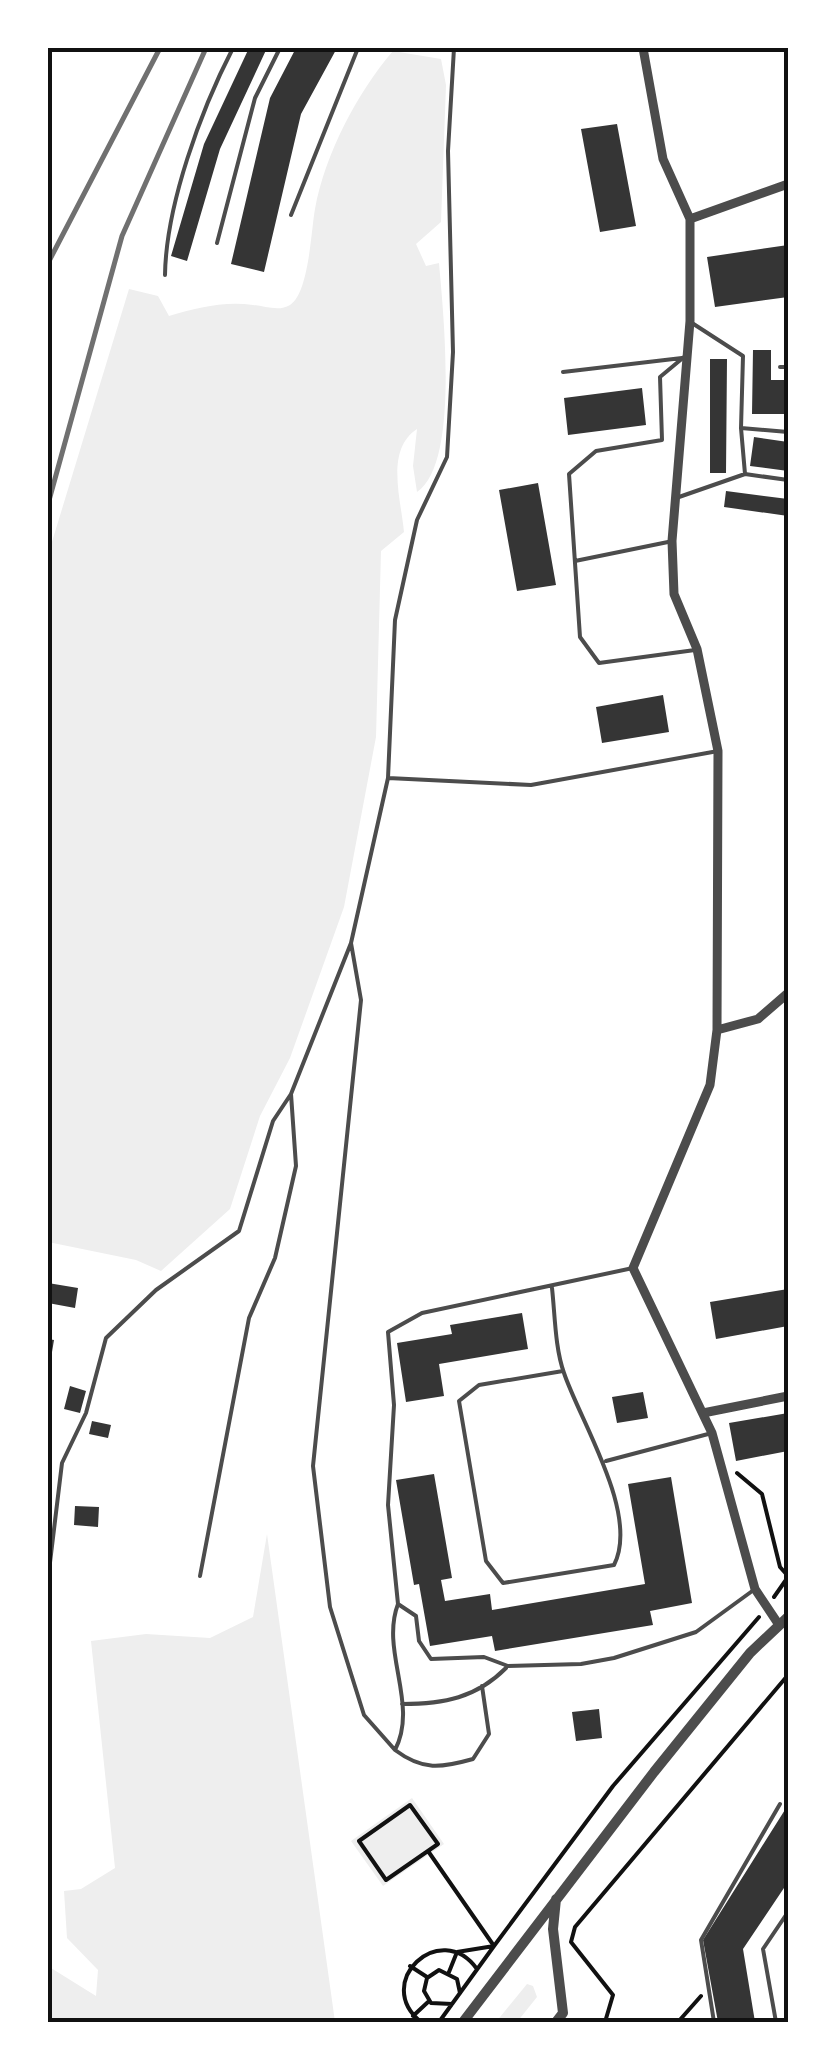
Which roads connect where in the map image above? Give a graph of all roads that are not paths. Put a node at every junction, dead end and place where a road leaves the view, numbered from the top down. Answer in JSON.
{"nodes":[{"id":1,"x":233,"y":48,"type":"edge"},
{"id":2,"x":280,"y":48,"type":"edge"},
{"id":3,"x":358,"y":48,"type":"edge"},
{"id":4,"x":454,"y":48,"type":"edge"},
{"id":5,"x":643,"y":48,"type":"edge"},
{"id":6,"x":788,"y":184,"type":"edge"},
{"id":7,"x":290,"y":215,"type":"dead end"},
{"id":8,"x":690,"y":219,"type":"junction"},
{"id":9,"x":218,"y":242,"type":"dead end"},
{"id":10,"x":165,"y":276,"type":"dead end"},
{"id":11,"x":690,"y":321,"type":"junction"},
{"id":12,"x":684,"y":358,"type":"junction"},
{"id":13,"x":780,"y":367,"type":"dead end"},
{"id":14,"x":788,"y":368,"type":"edge"},
{"id":15,"x":563,"y":372,"type":"dead end"},
{"id":16,"x":741,"y":428,"type":"junction"},
{"id":17,"x":788,"y":432,"type":"edge"},
{"id":18,"x":746,"y":474,"type":"junction"},
{"id":19,"x":788,"y":480,"type":"edge"},
{"id":20,"x":678,"y":497,"type":"junction"},
{"id":21,"x":672,"y":542,"type":"junction"},
{"id":22,"x":575,"y":561,"type":"junction"},
{"id":23,"x":697,"y":650,"type":"junction"},
{"id":24,"x":718,"y":750,"type":"junction"},
{"id":25,"x":388,"y":778,"type":"junction"},
{"id":26,"x":351,"y":943,"type":"junction"},
{"id":27,"x":788,"y":992,"type":"edge"},
{"id":28,"x":717,"y":1030,"type":"junction"},
{"id":29,"x":291,"y":1094,"type":"junction"},
{"id":30,"x":633,"y":1268,"type":"junction"},
{"id":31,"x":552,"y":1288,"type":"junction"},
{"id":32,"x":562,"y":1371,"type":"junction"},
{"id":33,"x":788,"y":1396,"type":"edge"},
{"id":34,"x":703,"y":1413,"type":"junction"},
{"id":35,"x":712,"y":1433,"type":"junction"},
{"id":36,"x":606,"y":1460,"type":"junction"},
{"id":37,"x":200,"y":1576,"type":"dead end"},
{"id":38,"x":48,"y":1579,"type":"edge"},
{"id":39,"x":755,"y":1590,"type":"junction"},
{"id":40,"x":398,"y":1604,"type":"junction"},
{"id":41,"x":784,"y":1621,"type":"edge"},
{"id":42,"x":788,"y":1635,"type":"edge"},
{"id":43,"x":508,"y":1666,"type":"junction"},
{"id":44,"x":482,"y":1686,"type":"junction"},
{"id":45,"x":402,"y":1704,"type":"junction"},
{"id":46,"x":395,"y":1750,"type":"junction"},
{"id":47,"x":780,"y":1804,"type":"dead end"},
{"id":48,"x":556,"y":1898,"type":"junction"},
{"id":49,"x":788,"y":1912,"type":"edge"},
{"id":50,"x":462,"y":2022,"type":"edge"},
{"id":51,"x":556,"y":2022,"type":"edge"},
{"id":52,"x":714,"y":2022,"type":"edge"},
{"id":53,"x":776,"y":2022,"type":"edge"}],
"edges":[{"from":1,"to":10,"type":"lane"},
{"from":2,"to":9,"type":"lane"},
{"from":3,"to":7,"type":"lane"},
{"from":4,"to":25,"type":"lane"},
{"from":5,"to":8,"type":"street"},
{"from":6,"to":8,"type":"street"},
{"from":8,"to":11,"type":"street"},
{"from":11,"to":12,"type":"street"},
{"from":11,"to":16,"type":"lane"},
{"from":12,"to":15,"type":"lane"},
{"from":12,"to":20,"type":"street"},
{"from":12,"to":22,"type":"lane"},
{"from":13,"to":14,"type":"lane"},
{"from":16,"to":17,"type":"lane"},
{"from":16,"to":18,"type":"lane"},
{"from":18,"to":19,"type":"lane"},
{"from":18,"to":20,"type":"lane"},
{"from":20,"to":21,"type":"street"},
{"from":21,"to":22,"type":"lane"},
{"from":21,"to":23,"type":"street"},
{"from":22,"to":23,"type":"lane"},
{"from":23,"to":24,"type":"street"},
{"from":24,"to":25,"type":"lane"},
{"from":24,"to":28,"type":"street"},
{"from":25,"to":26,"type":"lane"},
{"from":26,"to":29,"type":"lane"},
{"from":26,"to":46,"type":"lane"},
{"from":27,"to":28,"type":"street"},
{"from":28,"to":30,"type":"street"},
{"from":29,"to":37,"type":"lane"},
{"from":29,"to":38,"type":"lane"},
{"from":30,"to":31,"type":"lane"},
{"from":30,"to":34,"type":"street"},
{"from":31,"to":32,"type":"lane"},
{"from":31,"to":40,"type":"lane"},
{"from":32,"to":36,"type":"lane"},
{"from":32,"to":36,"type":"lane"},
{"from":33,"to":34,"type":"street"},
{"from":34,"to":35,"type":"street"},
{"from":35,"to":36,"type":"lane"},
{"from":35,"to":39,"type":"street"},
{"from":39,"to":41,"type":"street"},
{"from":39,"to":43,"type":"lane"},
{"from":40,"to":43,"type":"lane"},
{"from":40,"to":45,"type":"lane"},
{"from":41,"to":42,"type":"lane"},
{"from":41,"to":48,"type":"street"},
{"from":43,"to":44,"type":"lane"},
{"from":44,"to":45,"type":"lane"},
{"from":44,"to":46,"type":"lane"},
{"from":45,"to":46,"type":"lane"},
{"from":47,"to":52,"type":"lane"},
{"from":48,"to":50,"type":"street"},
{"from":48,"to":51,"type":"street"},
{"from":49,"to":53,"type":"lane"}]}
